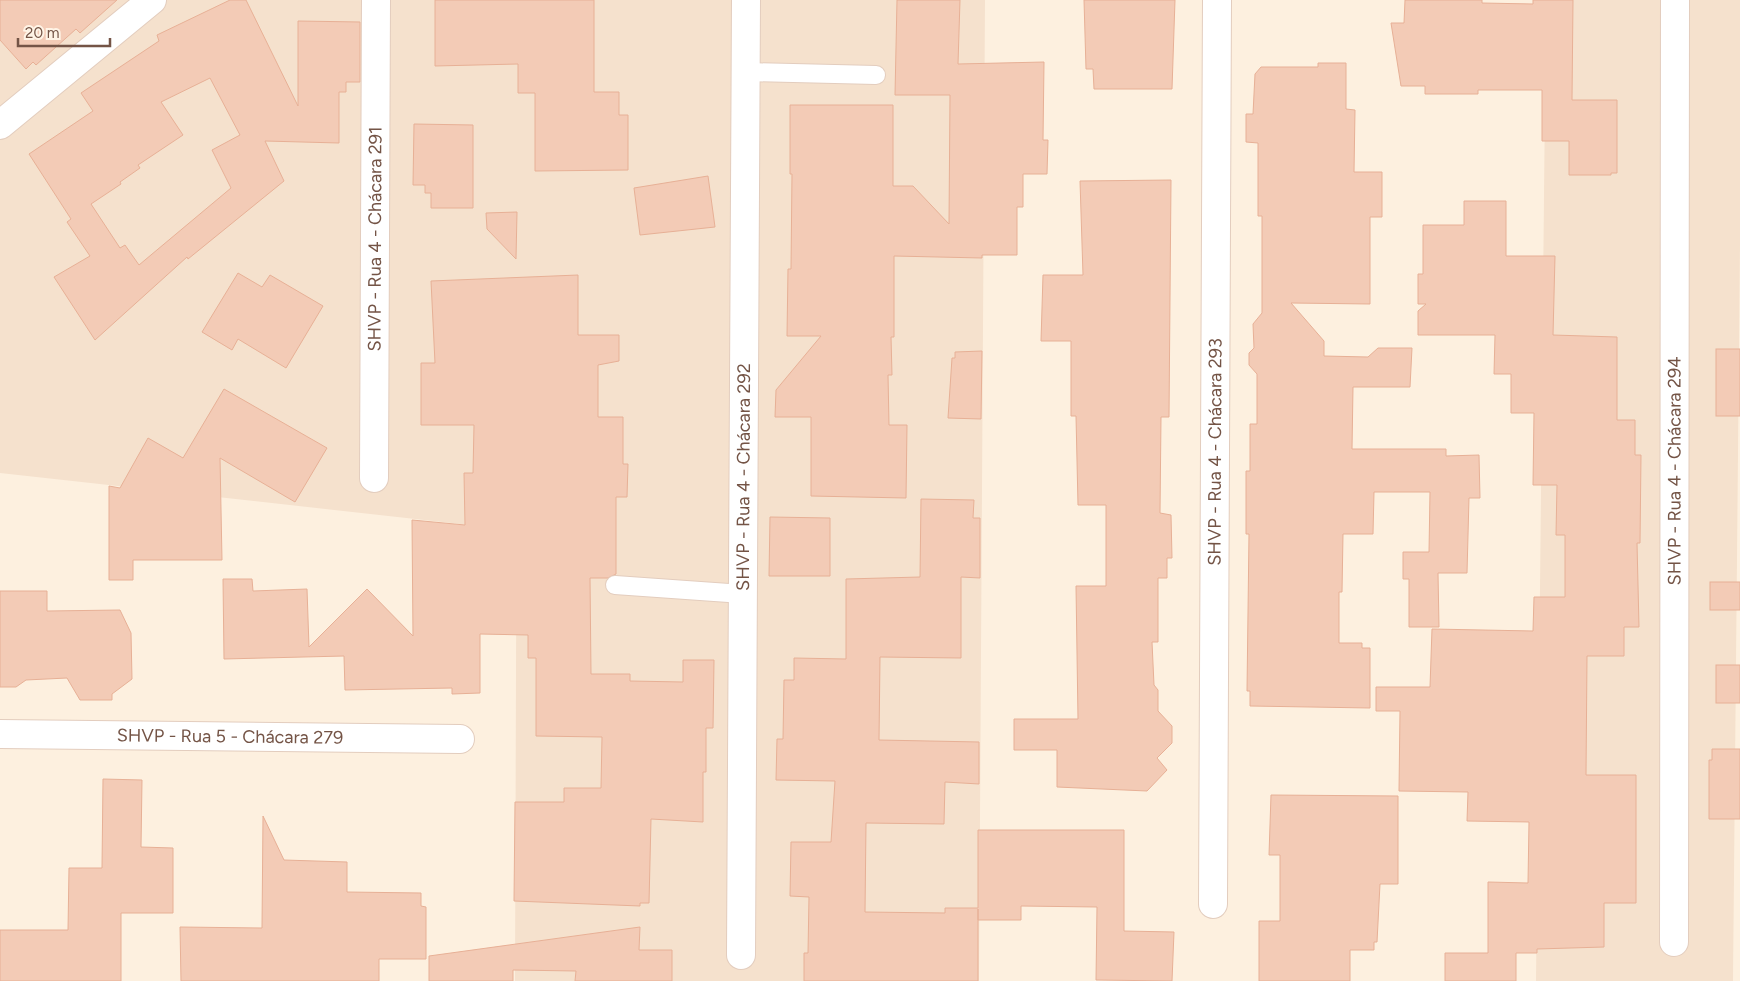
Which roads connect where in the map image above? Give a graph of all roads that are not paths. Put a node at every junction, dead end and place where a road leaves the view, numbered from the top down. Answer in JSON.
{"nodes":[{"id":1,"x":152,"y":0,"type":"edge"},
{"id":2,"x":376,"y":0,"type":"edge"},
{"id":3,"x":746,"y":0,"type":"edge"},
{"id":4,"x":1217,"y":0,"type":"edge"},
{"id":5,"x":1675,"y":0,"type":"edge"},
{"id":6,"x":746,"y":72,"type":"junction"},
{"id":7,"x":876,"y":76,"type":"dead end"},
{"id":8,"x":0,"y":125,"type":"edge"},
{"id":9,"x":374,"y":478,"type":"dead end"},
{"id":10,"x":615,"y":585,"type":"dead end"},
{"id":11,"x":743,"y":594,"type":"junction"},
{"id":12,"x":0,"y":734,"type":"edge"},
{"id":13,"x":460,"y":739,"type":"dead end"},
{"id":14,"x":1213,"y":904,"type":"dead end"},
{"id":15,"x":1674,"y":942,"type":"dead end"},
{"id":16,"x":741,"y":955,"type":"dead end"}],
"edges":[{"from":1,"to":8,"type":"street"},
{"from":2,"to":9,"type":"street","name":"SHVP - Rua 4 - Chácara 291"},
{"from":3,"to":6,"type":"street","name":"SHVP - Rua 4 - Chácara 292"},
{"from":4,"to":14,"type":"street","name":"SHVP - Rua 4 - Chácara 293"},
{"from":5,"to":15,"type":"street","name":"SHVP - Rua 4 - Chácara 294"},
{"from":6,"to":7,"type":"lane"},
{"from":6,"to":11,"type":"street","name":"SHVP - Rua 4 - Chácara 292"},
{"from":10,"to":11,"type":"lane"},
{"from":11,"to":16,"type":"street","name":"SHVP - Rua 4 - Chácara 292"},
{"from":12,"to":13,"type":"street","name":"SHVP - Rua 5 - Chácara 279"}]}
